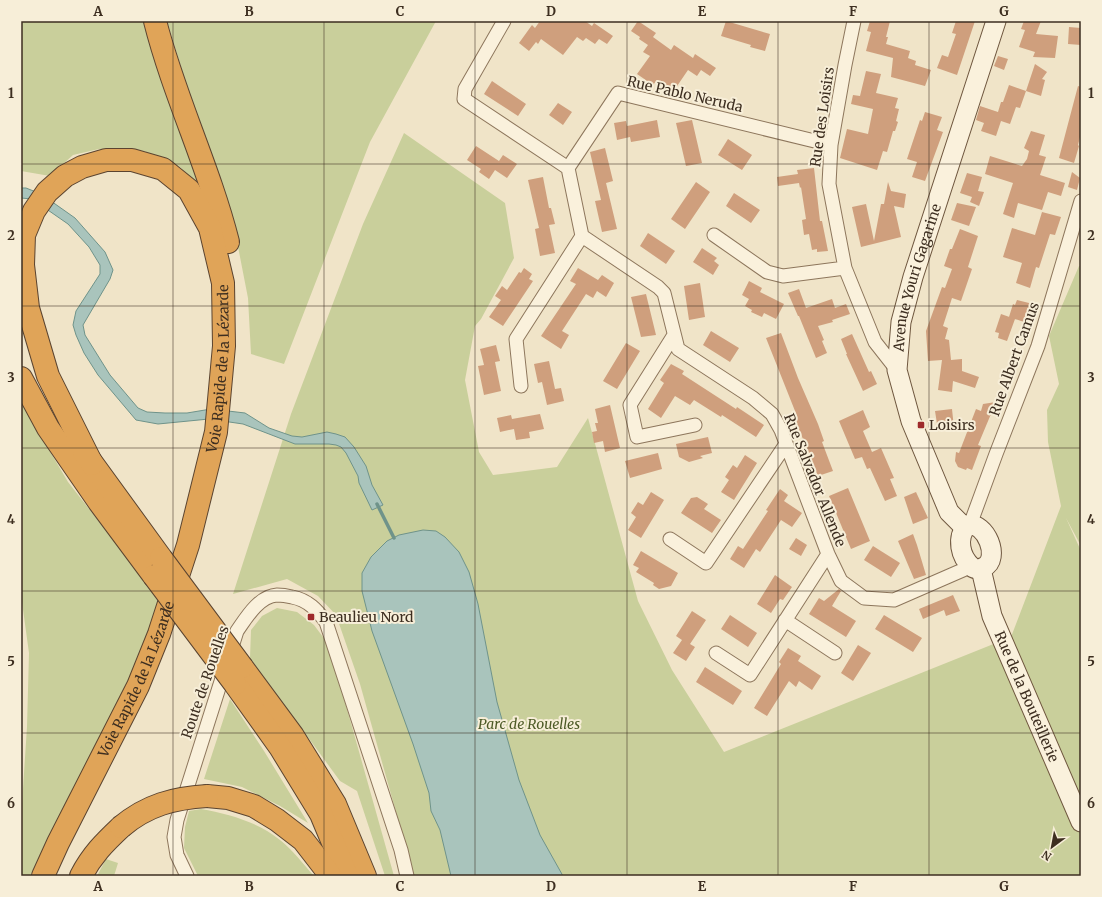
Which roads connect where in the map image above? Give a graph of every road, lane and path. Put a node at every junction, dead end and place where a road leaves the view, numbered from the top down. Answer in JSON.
{"nodes":[{"id":1,"x":155,"y":21,"type":"edge"},
{"id":2,"x":504,"y":21,"type":"edge"},
{"id":3,"x":854,"y":21,"type":"edge"},
{"id":4,"x":996,"y":21,"type":"edge"},
{"id":5,"x":831,"y":145,"type":"junction"},
{"id":6,"x":568,"y":168,"type":"junction"},
{"id":7,"x":1081,"y":201,"type":"edge"},
{"id":8,"x":714,"y":235,"type":"dead end"},
{"id":9,"x":582,"y":236,"type":"junction"},
{"id":10,"x":845,"y":268,"type":"junction"},
{"id":11,"x":674,"y":335,"type":"junction"},
{"id":12,"x":21,"y":339,"type":"edge"},
{"id":13,"x":898,"y":370,"type":"junction"},
{"id":14,"x":21,"y":378,"type":"edge"},
{"id":15,"x":521,"y":386,"type":"dead end"},
{"id":16,"x":695,"y":425,"type":"dead end"},
{"id":17,"x":786,"y":444,"type":"junction"},
{"id":18,"x":92,"y":464,"type":"junction"},
{"id":19,"x":967,"y":526,"type":"junction"},
{"id":20,"x":670,"y":539,"type":"dead end"},
{"id":21,"x":828,"y":554,"type":"junction"},
{"id":22,"x":157,"y":567,"type":"junction"},
{"id":23,"x":976,"y":568,"type":"junction"},
{"id":24,"x":785,"y":620,"type":"junction"},
{"id":25,"x":716,"y":653,"type":"dead end"},
{"id":26,"x":835,"y":653,"type":"dead end"},
{"id":27,"x":238,"y":676,"type":"junction"},
{"id":28,"x":1081,"y":822,"type":"edge"},
{"id":29,"x":43,"y":876,"type":"edge"},
{"id":30,"x":57,"y":876,"type":"edge"},
{"id":31,"x":81,"y":876,"type":"edge"},
{"id":32,"x":187,"y":876,"type":"edge"},
{"id":33,"x":330,"y":876,"type":"edge"},
{"id":34,"x":347,"y":876,"type":"edge"},
{"id":35,"x":365,"y":876,"type":"edge"},
{"id":36,"x":407,"y":876,"type":"edge"}],
"edges":[{"from":1,"to":30,"type":"highway","name":"Voie Rapide de la Lézarde"},
{"from":2,"to":6,"type":"street"},
{"from":3,"to":5,"type":"street","name":"Rue des Loisirs"},
{"from":4,"to":13,"type":"street","name":"Avenue Youri Gagarine"},
{"from":5,"to":6,"type":"street","name":"Rue Pablo Neruda"},
{"from":5,"to":10,"type":"street","name":"Rue des Loisirs"},
{"from":6,"to":9,"type":"street"},
{"from":7,"to":19,"type":"street","name":"Rue Albert Camus"},
{"from":8,"to":10,"type":"street"},
{"from":9,"to":11,"type":"street","name":"Rue Salvador Allende"},
{"from":9,"to":15,"type":"street"},
{"from":10,"to":13,"type":"street","name":"Rue des Loisirs"},
{"from":11,"to":16,"type":"street"},
{"from":11,"to":17,"type":"street","name":"Rue Salvador Allende"},
{"from":12,"to":18,"type":"highway"},
{"from":13,"to":19,"type":"street","name":"Avenue Youri Gagarine"},
{"from":14,"to":22,"type":"highway"},
{"from":17,"to":20,"type":"street"},
{"from":17,"to":21,"type":"street","name":"Rue Salvador Allende"},
{"from":18,"to":22,"type":"highway"},
{"from":18,"to":29,"type":"highway","name":"Voie Rapide de la Lézarde"},
{"from":19,"to":23,"type":"street"},
{"from":19,"to":23,"type":"street"},
{"from":21,"to":23,"type":"street","name":"Rue Salvador Allende"},
{"from":21,"to":24,"type":"street"},
{"from":22,"to":27,"type":"highway","bridge":true},
{"from":23,"to":28,"type":"street","name":"Rue de la Bouteillerie"},
{"from":24,"to":25,"type":"street"},
{"from":24,"to":26,"type":"street"},
{"from":27,"to":34,"type":"highway"},
{"from":27,"to":35,"type":"highway"},
{"from":31,"to":33,"type":"highway","bridge":true},
{"from":32,"to":36,"type":"street","name":"Route de Rouelles"}]}
